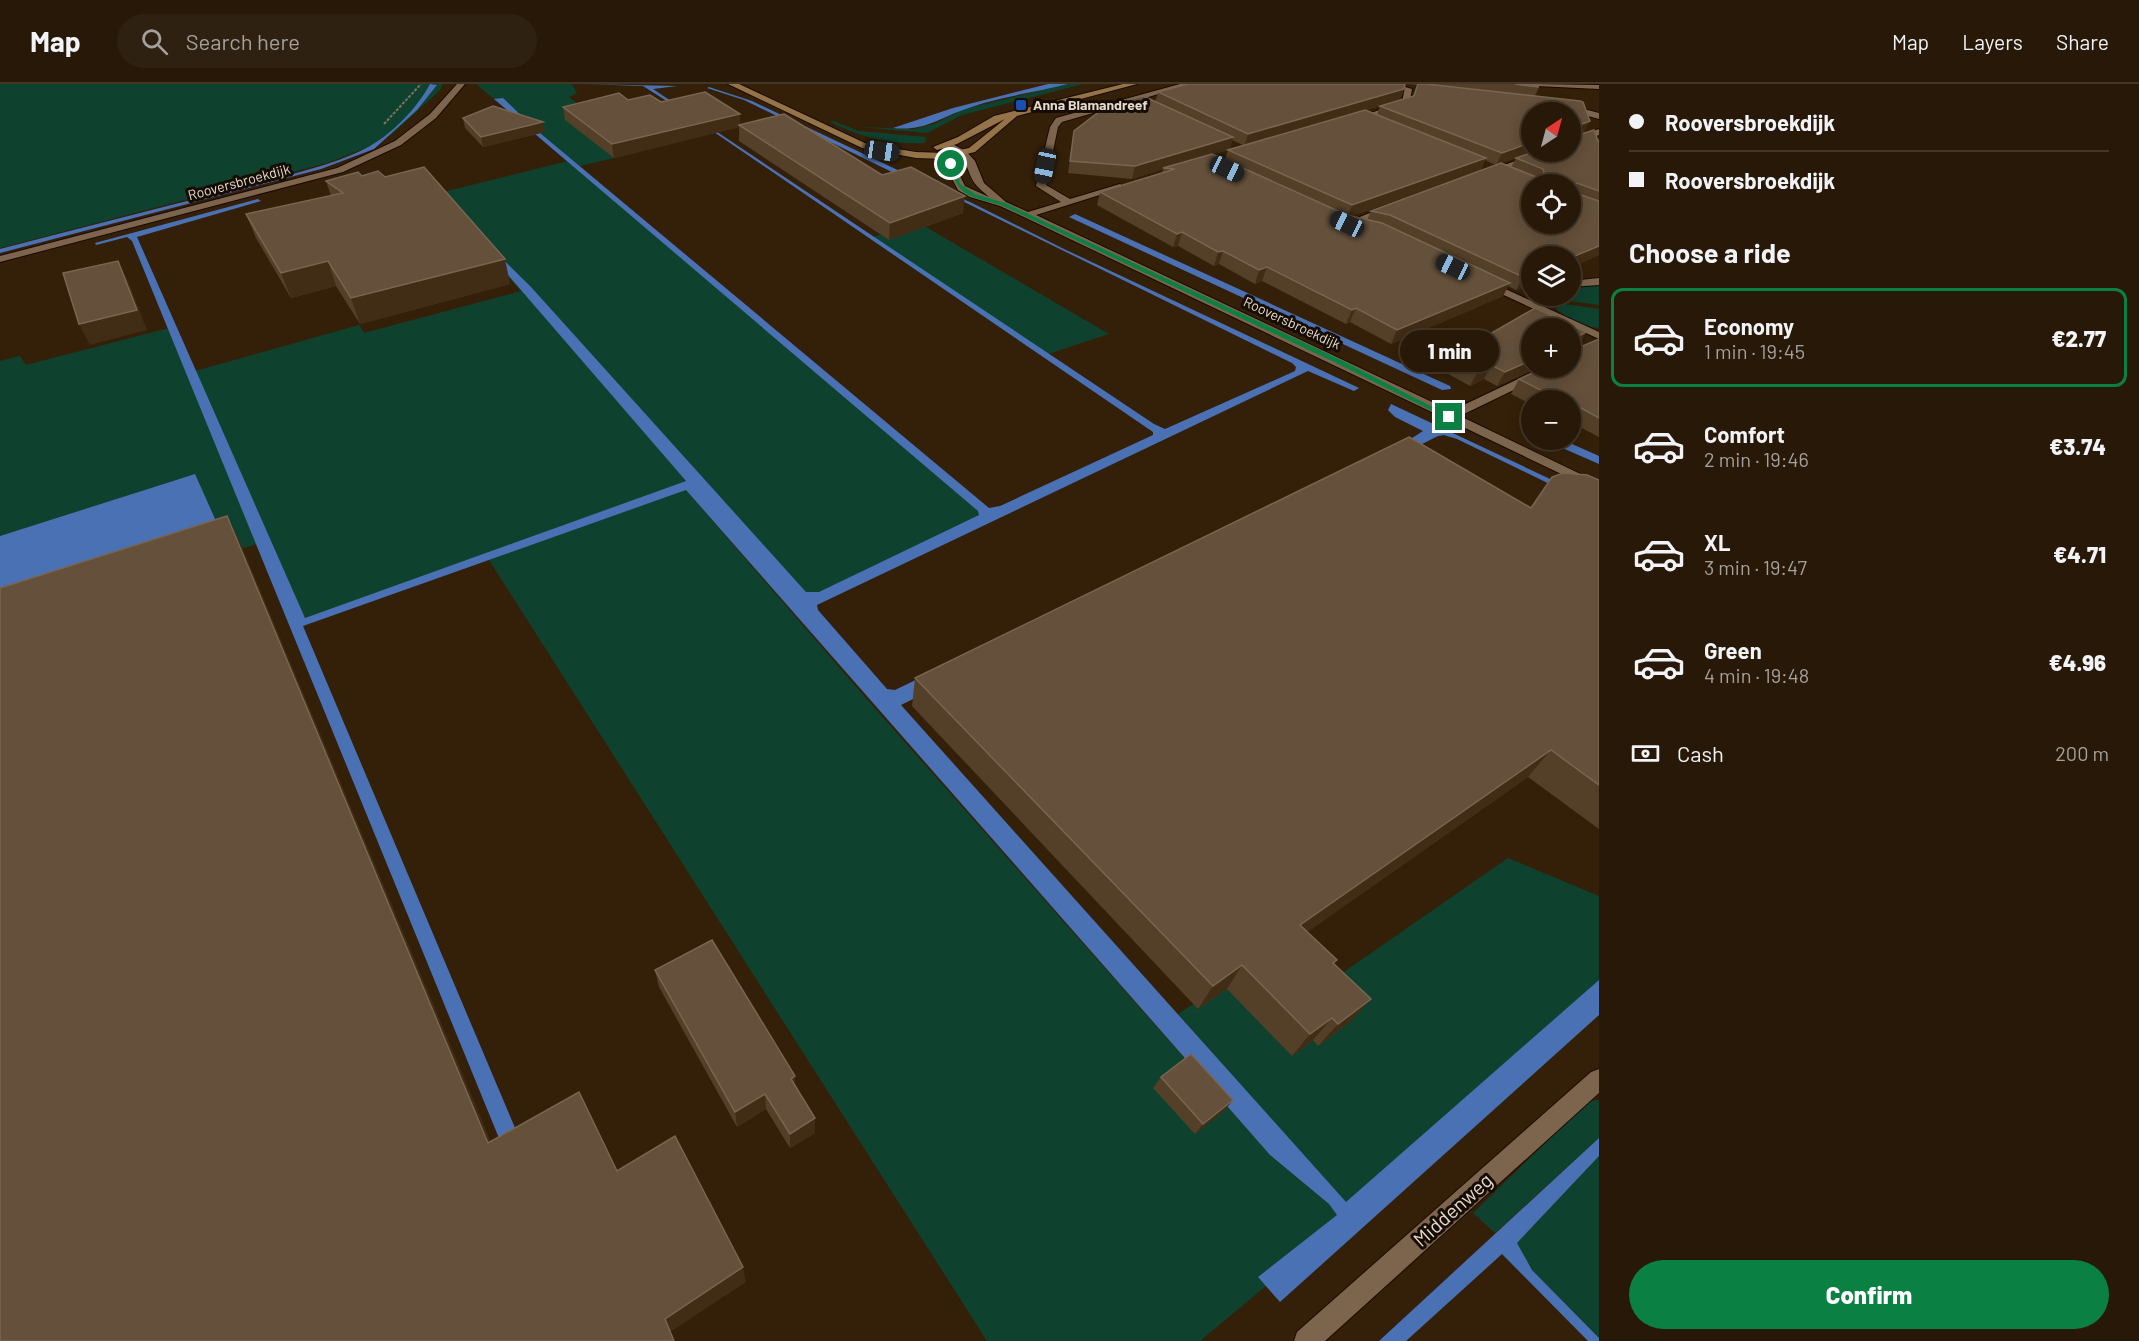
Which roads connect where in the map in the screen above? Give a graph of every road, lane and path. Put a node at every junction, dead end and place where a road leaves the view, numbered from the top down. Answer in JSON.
{"nodes":[{"id":1,"x":461,"y":84,"type":"edge"},
{"id":2,"x":732,"y":84,"type":"edge"},
{"id":3,"x":1133,"y":84,"type":"edge"},
{"id":4,"x":1189,"y":84,"type":"edge"},
{"id":5,"x":1538,"y":84,"type":"edge"},
{"id":6,"x":1599,"y":87,"type":"edge"},
{"id":7,"x":1397,"y":88,"type":"edge"},
{"id":8,"x":1136,"y":100,"type":"junction"},
{"id":9,"x":1146,"y":105,"type":"edge"},
{"id":10,"x":1581,"y":109,"type":"edge"},
{"id":11,"x":1013,"y":116,"type":"junction"},
{"id":12,"x":1599,"y":116,"type":"edge"},
{"id":13,"x":1363,"y":117,"type":"junction"},
{"id":14,"x":1373,"y":122,"type":"edge"},
{"id":15,"x":1344,"y":123,"type":"edge"},
{"id":16,"x":1599,"y":132,"type":"edge"},
{"id":17,"x":852,"y":139,"type":"junction"},
{"id":18,"x":1581,"y":139,"type":"edge"},
{"id":19,"x":948,"y":145,"type":"junction"},
{"id":20,"x":963,"y":153,"type":"junction"},
{"id":21,"x":945,"y":156,"type":"junction"},
{"id":22,"x":1521,"y":159,"type":"edge"},
{"id":23,"x":1490,"y":168,"type":"junction"},
{"id":24,"x":964,"y":171,"type":"dead end"},
{"id":25,"x":1476,"y":177,"type":"edge"},
{"id":26,"x":1513,"y":177,"type":"edge"},
{"id":27,"x":969,"y":181,"type":"dead end"},
{"id":28,"x":1133,"y":183,"type":"edge"},
{"id":29,"x":1069,"y":202,"type":"junction"},
{"id":30,"x":1003,"y":204,"type":"junction"},
{"id":31,"x":1403,"y":204,"type":"edge"},
{"id":32,"x":1027,"y":215,"type":"junction"},
{"id":33,"x":1369,"y":230,"type":"edge"},
{"id":34,"x":0,"y":259,"type":"edge"},
{"id":35,"x":1476,"y":278,"type":"edge"},
{"id":36,"x":1599,"y":281,"type":"edge"},
{"id":37,"x":1581,"y":283,"type":"edge"},
{"id":38,"x":1521,"y":299,"type":"edge"},
{"id":39,"x":1535,"y":306,"type":"edge"},
{"id":40,"x":1599,"y":336,"type":"edge"},
{"id":41,"x":1529,"y":378,"type":"edge"},
{"id":42,"x":1449,"y":417,"type":"junction"},
{"id":43,"x":1599,"y":488,"type":"edge"},
{"id":44,"x":1599,"y":1079,"type":"edge"},
{"id":45,"x":1306,"y":1341,"type":"edge"}],
"edges":[{"from":1,"to":34,"type":"street","name":"Rooversbroekdijk"},
{"from":2,"to":17,"type":"main road"},
{"from":3,"to":11,"type":"main road"},
{"from":4,"to":8,"type":"street"},
{"from":5,"to":6,"type":"street"},
{"from":7,"to":13,"type":"street"},
{"from":8,"to":9,"type":"street"},
{"from":8,"to":29,"type":"street"},
{"from":10,"to":12,"type":"street"},
{"from":11,"to":19,"type":"main road"},
{"from":11,"to":20,"type":"main road"},
{"from":13,"to":14,"type":"street"},
{"from":13,"to":15,"type":"street"},
{"from":16,"to":18,"type":"street"},
{"from":17,"to":19,"type":"main road"},
{"from":17,"to":21,"type":"main road"},
{"from":19,"to":20,"type":"street"},
{"from":19,"to":21,"type":"street"},
{"from":20,"to":21,"type":"main road"},
{"from":20,"to":30,"type":"street","name":"Rooversbroekdijk"},
{"from":21,"to":30,"type":"street","name":"Rooversbroekdijk"},
{"from":22,"to":23,"type":"street"},
{"from":23,"to":25,"type":"street"},
{"from":23,"to":26,"type":"street"},
{"from":24,"to":27,"type":"street"},
{"from":28,"to":29,"type":"street"},
{"from":29,"to":32,"type":"street"},
{"from":30,"to":32,"type":"street","name":"Rooversbroekdijk"},
{"from":31,"to":33,"type":"street"},
{"from":32,"to":42,"type":"street","name":"Rooversbroekdijk"},
{"from":35,"to":38,"type":"street"},
{"from":36,"to":37,"type":"street"},
{"from":39,"to":40,"type":"street"},
{"from":41,"to":42,"type":"street"},
{"from":42,"to":43,"type":"street","name":"Rooversbroekdijk"},
{"from":44,"to":45,"type":"street","name":"Middenweg"}]}
